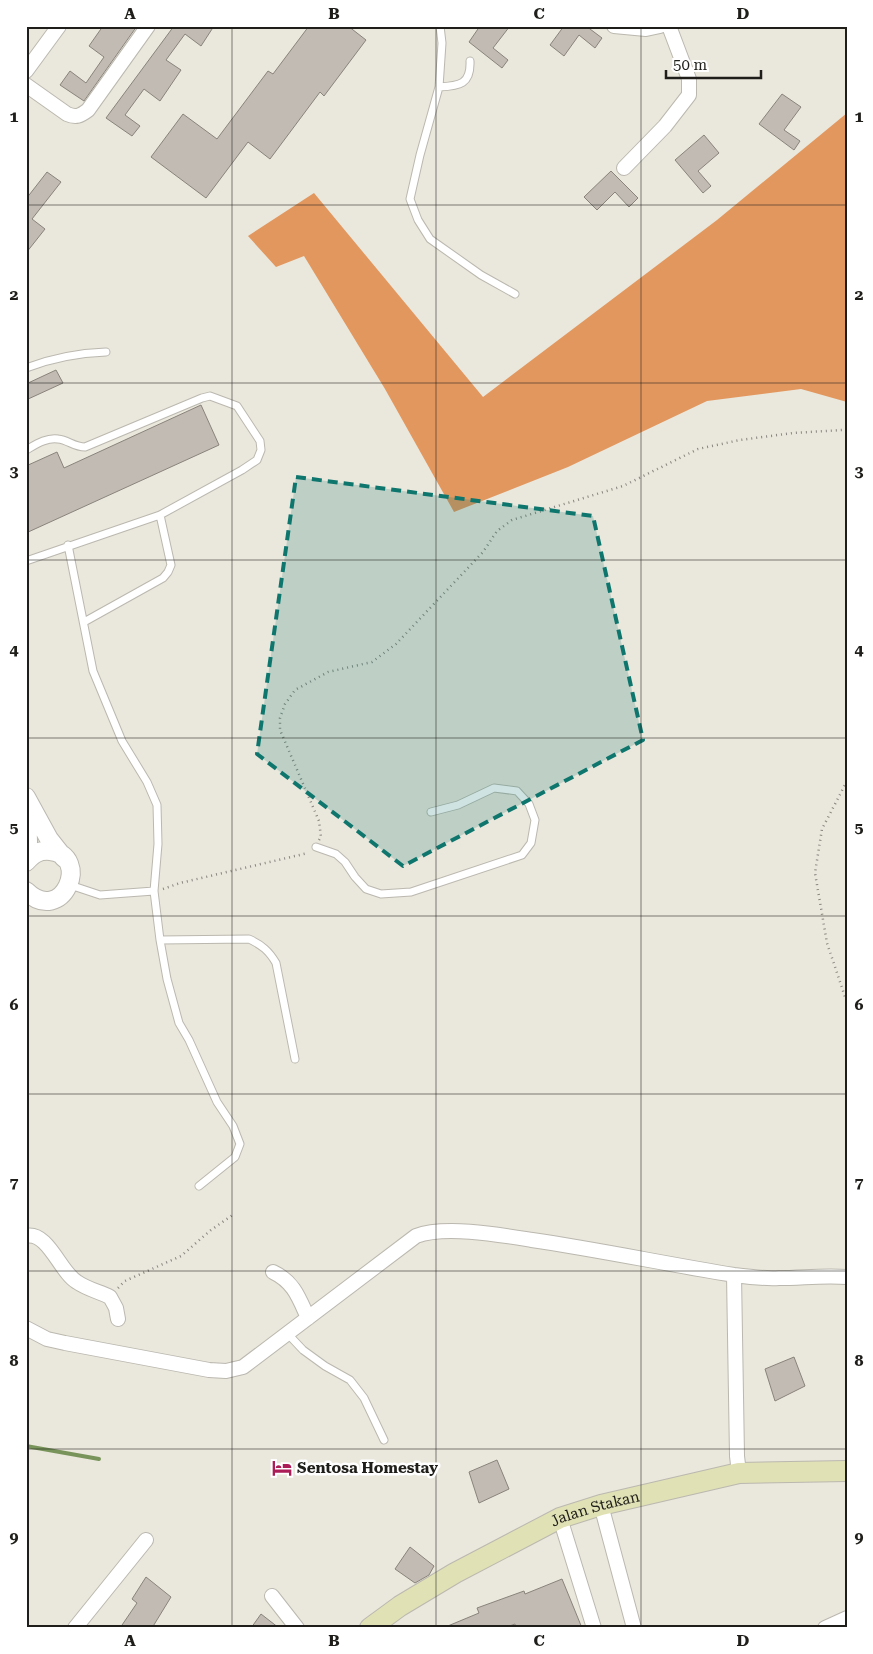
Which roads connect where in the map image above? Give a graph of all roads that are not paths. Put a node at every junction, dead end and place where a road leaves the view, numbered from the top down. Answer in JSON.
{"nodes":[{"id":1,"x":59,"y":26,"type":"edge"},
{"id":2,"x":148,"y":26,"type":"edge"},
{"id":3,"x":440,"y":26,"type":"edge"},
{"id":4,"x":614,"y":26,"type":"edge"},
{"id":5,"x":660,"y":26,"type":"edge"},
{"id":6,"x":668,"y":26,"type":"edge"},
{"id":7,"x":470,"y":61,"type":"dead end"},
{"id":8,"x":26,"y":71,"type":"edge"},
{"id":9,"x":26,"y":85,"type":"edge"},
{"id":10,"x":439,"y":86,"type":"junction"},
{"id":11,"x":624,"y":168,"type":"dead end"},
{"id":12,"x":515,"y":294,"type":"dead end"},
{"id":13,"x":106,"y":352,"type":"dead end"},
{"id":14,"x":26,"y":368,"type":"edge"},
{"id":15,"x":26,"y":450,"type":"edge"},
{"id":16,"x":160,"y":515,"type":"junction"},
{"id":17,"x":68,"y":545,"type":"junction"},
{"id":18,"x":26,"y":560,"type":"edge"},
{"id":19,"x":84,"y":622,"type":"junction"},
{"id":20,"x":27,"y":799,"type":"edge"},
{"id":21,"x":431,"y":812,"type":"dead end"},
{"id":22,"x":316,"y":847,"type":"road end"},
{"id":23,"x":26,"y":851,"type":"edge"},
{"id":24,"x":66,"y":860,"type":"junction"},
{"id":25,"x":26,"y":862,"type":"edge"},
{"id":26,"x":70,"y":885,"type":"junction"},
{"id":27,"x":26,"y":891,"type":"edge"},
{"id":28,"x":154,"y":891,"type":"junction"},
{"id":29,"x":46,"y":901,"type":"junction"},
{"id":30,"x":26,"y":906,"type":"edge"},
{"id":31,"x":160,"y":940,"type":"junction"},
{"id":32,"x":295,"y":1059,"type":"dead end"},
{"id":33,"x":199,"y":1186,"type":"dead end"},
{"id":34,"x":26,"y":1236,"type":"edge"},
{"id":35,"x":273,"y":1272,"type":"dead end"},
{"id":36,"x":734,"y":1275,"type":"junction"},
{"id":37,"x":847,"y":1277,"type":"edge"},
{"id":38,"x":308,"y":1318,"type":"junction"},
{"id":39,"x":118,"y":1319,"type":"dead end"},
{"id":40,"x":26,"y":1328,"type":"edge"},
{"id":41,"x":287,"y":1333,"type":"junction"},
{"id":42,"x":384,"y":1440,"type":"dead end"},
{"id":43,"x":847,"y":1470,"type":"edge"},
{"id":44,"x":739,"y":1473,"type":"junction"},
{"id":45,"x":601,"y":1505,"type":"junction"},
{"id":46,"x":560,"y":1518,"type":"junction"},
{"id":47,"x":146,"y":1540,"type":"dead end"},
{"id":48,"x":272,"y":1596,"type":"dead end"},
{"id":49,"x":847,"y":1618,"type":"edge"},
{"id":50,"x":75,"y":1628,"type":"edge"},
{"id":51,"x":297,"y":1628,"type":"edge"},
{"id":52,"x":370,"y":1628,"type":"edge"},
{"id":53,"x":594,"y":1628,"type":"edge"},
{"id":54,"x":634,"y":1628,"type":"edge"},
{"id":55,"x":825,"y":1628,"type":"edge"}],
"edges":[{"from":1,"to":8,"type":"street"},
{"from":2,"to":9,"type":"street"},
{"from":3,"to":10,"type":"lane"},
{"from":4,"to":5,"type":"street"},
{"from":6,"to":11,"type":"street"},
{"from":7,"to":10,"type":"lane"},
{"from":10,"to":12,"type":"lane"},
{"from":13,"to":14,"type":"lane"},
{"from":15,"to":16,"type":"lane"},
{"from":16,"to":17,"type":"lane"},
{"from":16,"to":19,"type":"lane"},
{"from":17,"to":18,"type":"lane"},
{"from":17,"to":19,"type":"lane"},
{"from":19,"to":28,"type":"lane"},
{"from":20,"to":23,"type":"street"},
{"from":20,"to":24,"type":"street"},
{"from":21,"to":22,"type":"lane"},
{"from":24,"to":25,"type":"street"},
{"from":24,"to":26,"type":"street"},
{"from":26,"to":28,"type":"lane"},
{"from":26,"to":29,"type":"street"},
{"from":27,"to":29,"type":"street"},
{"from":28,"to":31,"type":"lane"},
{"from":29,"to":30,"type":"street"},
{"from":31,"to":32,"type":"lane"},
{"from":31,"to":33,"type":"lane"},
{"from":34,"to":39,"type":"street"},
{"from":35,"to":38,"type":"street"},
{"from":36,"to":37,"type":"street"},
{"from":36,"to":38,"type":"street"},
{"from":36,"to":44,"type":"street"},
{"from":38,"to":41,"type":"street"},
{"from":40,"to":41,"type":"street"},
{"from":41,"to":42,"type":"lane"},
{"from":43,"to":44,"type":"main road","name":"Jalan Stakan"},
{"from":44,"to":45,"type":"main road","name":"Jalan Stakan"},
{"from":45,"to":46,"type":"main road","name":"Jalan Stakan"},
{"from":45,"to":54,"type":"street"},
{"from":46,"to":52,"type":"main road","name":"Jalan Stakan"},
{"from":46,"to":53,"type":"street"},
{"from":47,"to":50,"type":"street"},
{"from":48,"to":51,"type":"street"},
{"from":49,"to":55,"type":"street"}]}
